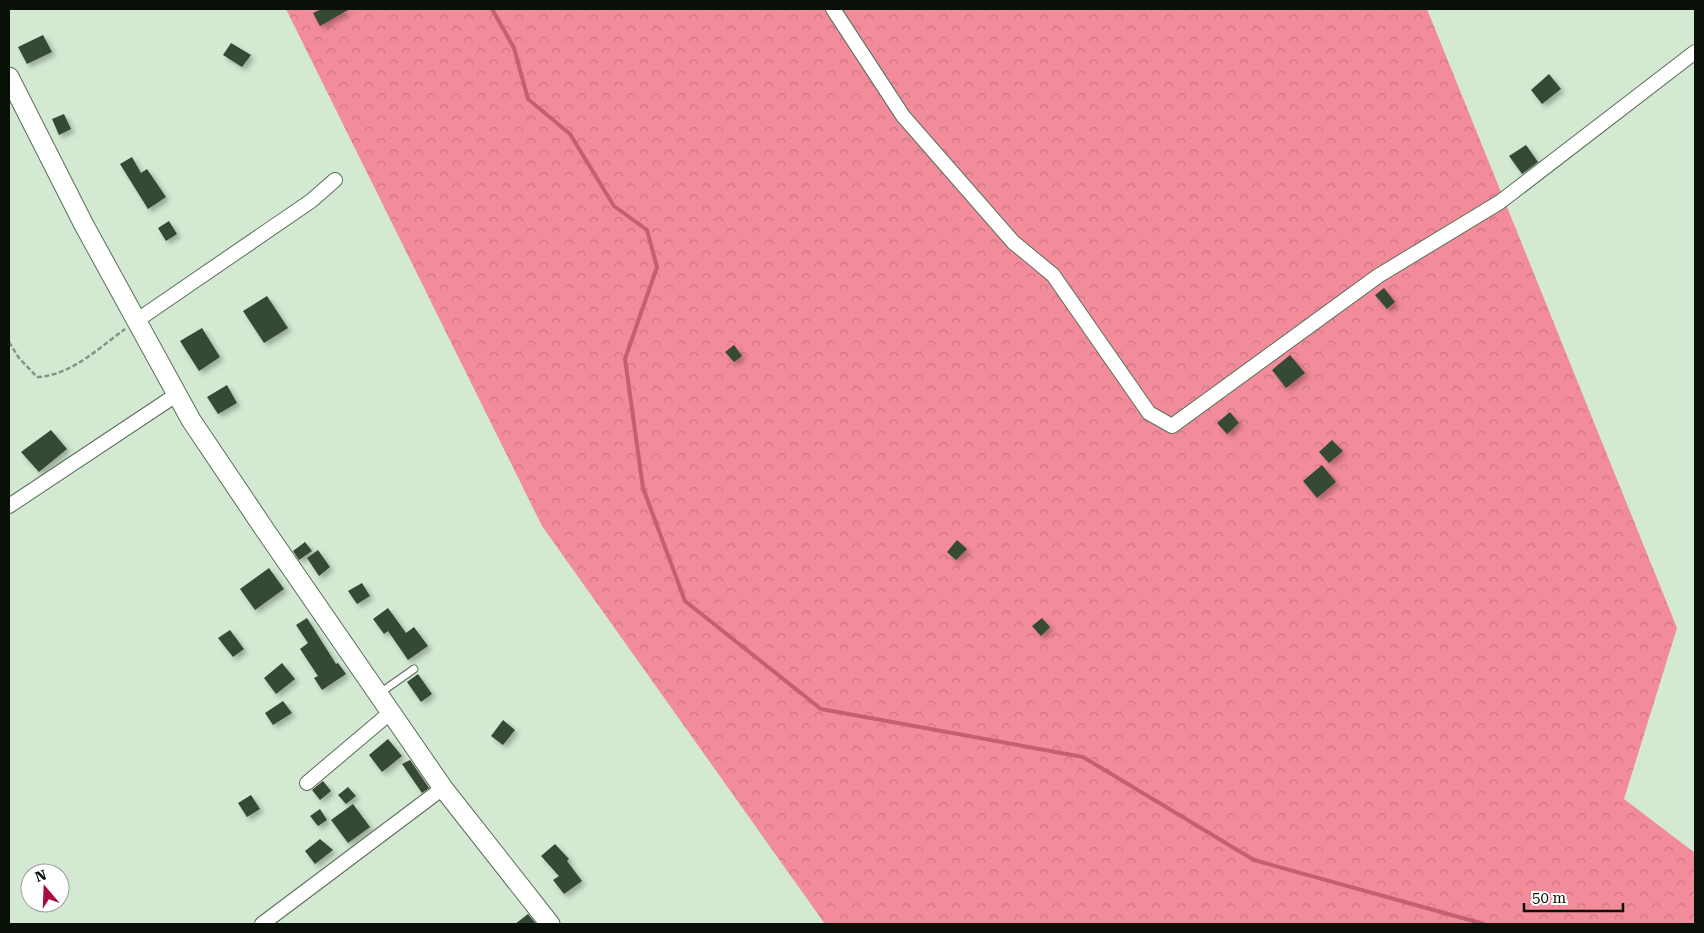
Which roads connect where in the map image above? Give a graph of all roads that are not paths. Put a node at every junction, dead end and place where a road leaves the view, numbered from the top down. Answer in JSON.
{"nodes":[{"id":1,"x":834,"y":9,"type":"edge"},
{"id":2,"x":1695,"y":52,"type":"edge"},
{"id":3,"x":9,"y":77,"type":"edge"},
{"id":4,"x":336,"y":180,"type":"dead end"},
{"id":5,"x":136,"y":321,"type":"junction"},
{"id":6,"x":176,"y":395,"type":"junction"},
{"id":7,"x":9,"y":506,"type":"edge"},
{"id":8,"x":414,"y":669,"type":"dead end"},
{"id":9,"x":379,"y":694,"type":"junction"},
{"id":10,"x":391,"y":712,"type":"junction"},
{"id":11,"x":307,"y":783,"type":"dead end"},
{"id":12,"x":443,"y":788,"type":"junction"},
{"id":13,"x":262,"y":924,"type":"edge"},
{"id":14,"x":550,"y":924,"type":"edge"}],
"edges":[{"from":1,"to":2,"type":"street"},
{"from":3,"to":5,"type":"street"},
{"from":4,"to":5,"type":"street"},
{"from":5,"to":6,"type":"street"},
{"from":6,"to":7,"type":"street"},
{"from":6,"to":9,"type":"street"},
{"from":8,"to":9,"type":"lane"},
{"from":9,"to":10,"type":"street"},
{"from":10,"to":11,"type":"street"},
{"from":10,"to":12,"type":"street"},
{"from":12,"to":13,"type":"street"},
{"from":12,"to":14,"type":"street"}]}
